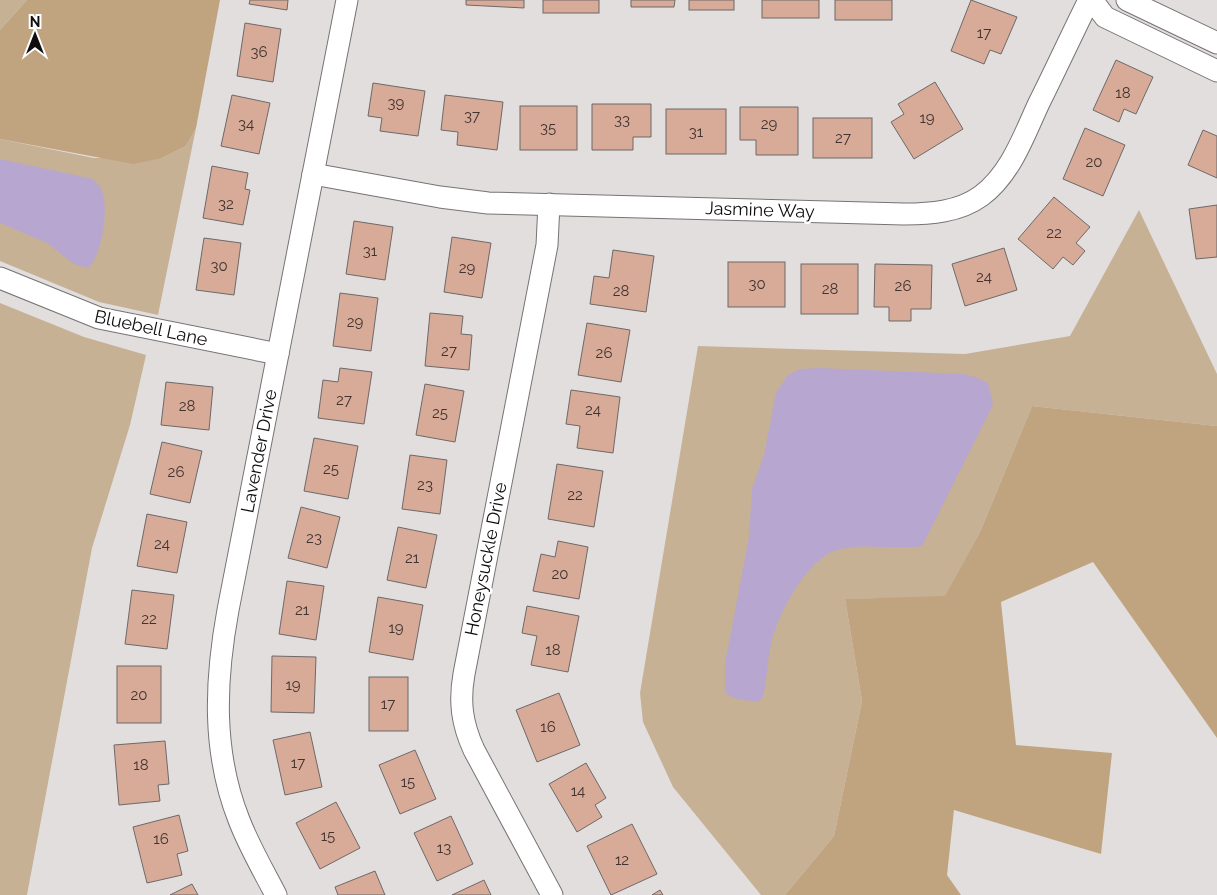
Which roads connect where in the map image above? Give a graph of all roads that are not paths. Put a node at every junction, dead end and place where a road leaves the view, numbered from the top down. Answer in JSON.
{"nodes":[{"id":1,"x":346,"y":0,"type":"edge"},
{"id":2,"x":1090,"y":0,"type":"edge"},
{"id":3,"x":1127,"y":0,"type":"edge"},
{"id":4,"x":1217,"y":43,"type":"edge"},
{"id":5,"x":1217,"y":71,"type":"edge"},
{"id":6,"x":313,"y":174,"type":"junction"},
{"id":7,"x":549,"y":204,"type":"junction"},
{"id":8,"x":0,"y":278,"type":"edge"},
{"id":9,"x":278,"y":354,"type":"junction"},
{"id":10,"x":276,"y":895,"type":"edge"},
{"id":11,"x":552,"y":895,"type":"edge"}],
"edges":[{"from":1,"to":6,"type":"street","name":"Lavender Drive"},
{"from":2,"to":5,"type":"street"},
{"from":2,"to":7,"type":"street","name":"Jasmine Way"},
{"from":3,"to":4,"type":"street"},
{"from":6,"to":7,"type":"street","name":"Jasmine Way"},
{"from":6,"to":9,"type":"street","name":"Lavender Drive"},
{"from":7,"to":11,"type":"street","name":"Honeysuckle Drive"},
{"from":8,"to":9,"type":"street","name":"Bluebell Lane"},
{"from":9,"to":10,"type":"street","name":"Lavender Drive"}]}
